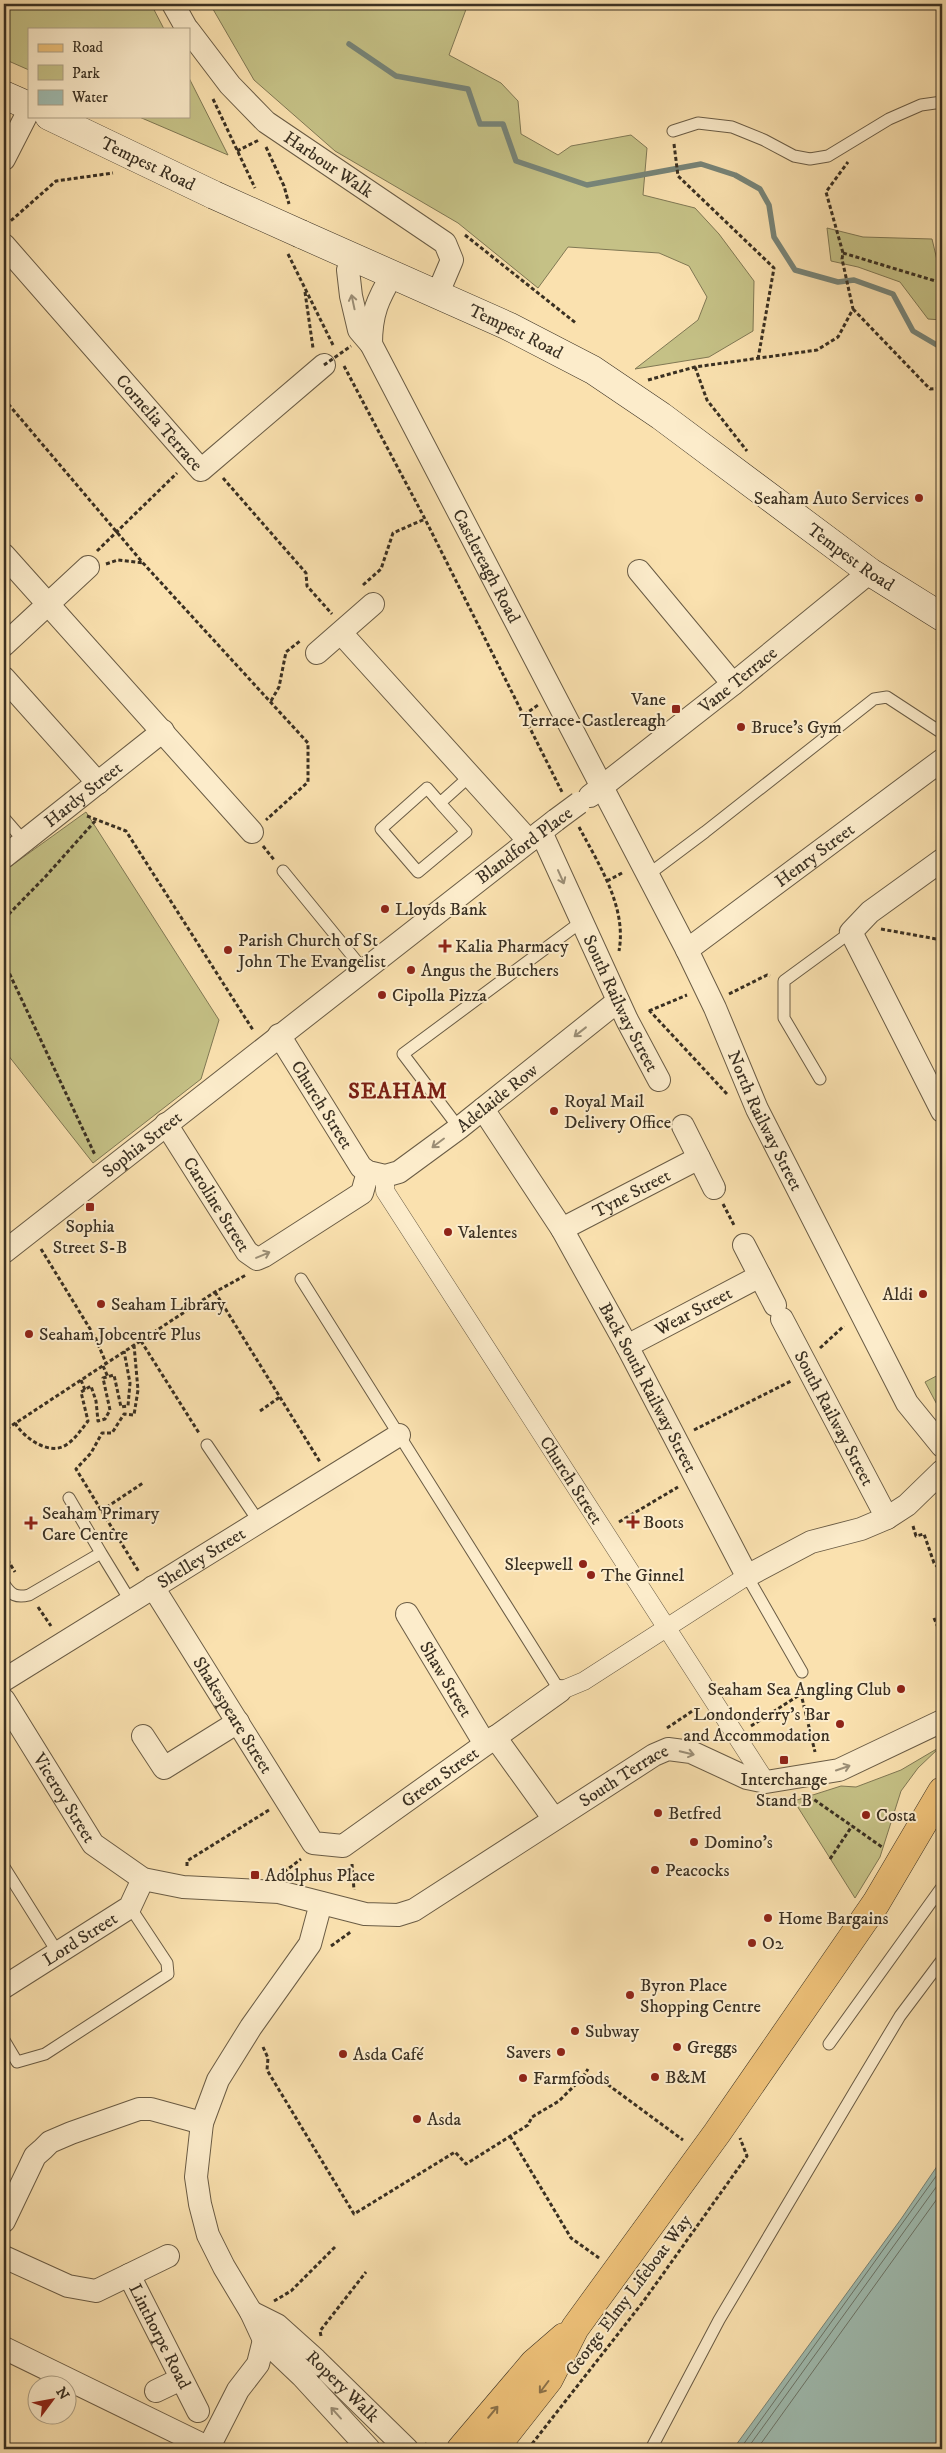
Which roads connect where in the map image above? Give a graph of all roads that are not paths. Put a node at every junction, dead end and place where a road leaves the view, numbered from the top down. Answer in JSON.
{"nodes":[{"id":1,"x":173,"y":4,"type":"edge"},
{"id":2,"x":187,"y":28,"type":"edge"},
{"id":3,"x":190,"y":33,"type":"edge"},
{"id":4,"x":4,"y":95,"type":"edge"},
{"id":5,"x":942,"y":102,"type":"edge"},
{"id":6,"x":28,"y":107,"type":"edge"},
{"id":7,"x":28,"y":110,"type":"edge"},
{"id":8,"x":53,"y":118,"type":"edge"},
{"id":9,"x":673,"y":131,"type":"road end"},
{"id":10,"x":4,"y":160,"type":"edge"},
{"id":11,"x":4,"y":245,"type":"edge"},
{"id":12,"x":354,"y":256,"type":"junction"},
{"id":13,"x":393,"y":274,"type":"junction"},
{"id":14,"x":438,"y":294,"type":"junction"},
{"id":15,"x":359,"y":343,"type":"junction"},
{"id":16,"x":321,"y":368,"type":"road end"},
{"id":17,"x":4,"y":555,"type":"edge"},
{"id":18,"x":88,"y":567,"type":"road end"},
{"id":19,"x":640,"y":571,"type":"dead end"},
{"id":20,"x":870,"y":572,"type":"junction"},
{"id":21,"x":373,"y":604,"type":"dead end"},
{"id":22,"x":49,"y":605,"type":"junction"},
{"id":23,"x":942,"y":617,"type":"edge"},
{"id":24,"x":343,"y":631,"type":"junction"},
{"id":25,"x":4,"y":646,"type":"edge"},
{"id":26,"x":317,"y":653,"type":"dead end"},
{"id":27,"x":4,"y":678,"type":"edge"},
{"id":28,"x":733,"y":684,"type":"junction"},
{"id":29,"x":162,"y":732,"type":"junction"},
{"id":30,"x":942,"y":733,"type":"edge"},
{"id":31,"x":942,"y":760,"type":"edge"},
{"id":32,"x":470,"y":776,"type":"junction"},
{"id":33,"x":98,"y":783,"type":"junction"},
{"id":34,"x":602,"y":787,"type":"junction"},
{"id":35,"x":440,"y":803,"type":"junction"},
{"id":36,"x":4,"y":818,"type":"edge"},
{"id":37,"x":557,"y":818,"type":"junction"},
{"id":38,"x":252,"y":832,"type":"road end"},
{"id":39,"x":24,"y":842,"type":"junction"},
{"id":40,"x":4,"y":857,"type":"edge"},
{"id":41,"x":942,"y":860,"type":"edge"},
{"id":42,"x":283,"y":871,"type":"road end"},
{"id":43,"x":648,"y":874,"type":"junction"},
{"id":44,"x":581,"y":922,"type":"junction"},
{"id":45,"x":851,"y":932,"type":"junction"},
{"id":46,"x":687,"y":950,"type":"junction"},
{"id":47,"x":364,"y":969,"type":"junction"},
{"id":48,"x":622,"y":1011,"type":"junction"},
{"id":49,"x":272,"y":1041,"type":"junction"},
{"id":50,"x":659,"y":1080,"type":"dead end"},
{"id":51,"x":820,"y":1080,"type":"dead end"},
{"id":52,"x":483,"y":1109,"type":"junction"},
{"id":53,"x":942,"y":1111,"type":"edge"},
{"id":54,"x":166,"y":1124,"type":"junction"},
{"id":55,"x":683,"y":1126,"type":"dead end"},
{"id":56,"x":459,"y":1128,"type":"junction"},
{"id":57,"x":699,"y":1158,"type":"junction"},
{"id":58,"x":377,"y":1174,"type":"junction"},
{"id":59,"x":714,"y":1188,"type":"road end"},
{"id":60,"x":562,"y":1229,"type":"junction"},
{"id":61,"x":744,"y":1245,"type":"road end"},
{"id":62,"x":4,"y":1252,"type":"edge"},
{"id":63,"x":760,"y":1276,"type":"junction"},
{"id":64,"x":301,"y":1279,"type":"dead end"},
{"id":65,"x":627,"y":1346,"type":"junction"},
{"id":66,"x":399,"y":1436,"type":"junction"},
{"id":67,"x":204,"y":1441,"type":"road end"},
{"id":68,"x":942,"y":1445,"type":"edge"},
{"id":69,"x":942,"y":1471,"type":"edge"},
{"id":70,"x":69,"y":1498,"type":"dead end"},
{"id":71,"x":887,"y":1518,"type":"junction"},
{"id":72,"x":259,"y":1522,"type":"junction"},
{"id":73,"x":101,"y":1553,"type":"junction"},
{"id":74,"x":747,"y":1576,"type":"junction"},
{"id":75,"x":4,"y":1584,"type":"edge"},
{"id":76,"x":144,"y":1593,"type":"junction"},
{"id":77,"x":407,"y":1614,"type":"dead end"},
{"id":78,"x":666,"y":1628,"type":"junction"},
{"id":79,"x":802,"y":1672,"type":"road end"},
{"id":80,"x":4,"y":1680,"type":"edge"},
{"id":81,"x":560,"y":1691,"type":"junction"},
{"id":82,"x":4,"y":1700,"type":"edge"},
{"id":83,"x":942,"y":1721,"type":"edge"},
{"id":84,"x":238,"y":1722,"type":"junction"},
{"id":85,"x":143,"y":1736,"type":"dead end"},
{"id":86,"x":490,"y":1741,"type":"junction"},
{"id":87,"x":766,"y":1782,"type":"junction"},
{"id":88,"x":942,"y":1791,"type":"edge"},
{"id":89,"x":554,"y":1819,"type":"junction"},
{"id":90,"x":315,"y":1843,"type":"joint"},
{"id":91,"x":4,"y":1867,"type":"edge"},
{"id":92,"x":143,"y":1879,"type":"junction"},
{"id":93,"x":942,"y":1886,"type":"edge"},
{"id":94,"x":321,"y":1903,"type":"junction"},
{"id":95,"x":130,"y":1907,"type":"junction"},
{"id":96,"x":58,"y":1953,"type":"junction"},
{"id":97,"x":942,"y":1960,"type":"edge"},
{"id":98,"x":4,"y":1987,"type":"edge"},
{"id":99,"x":4,"y":2040,"type":"edge"},
{"id":100,"x":829,"y":2044,"type":"dead end"},
{"id":101,"x":202,"y":2123,"type":"junction"},
{"id":102,"x":4,"y":2221,"type":"edge"},
{"id":103,"x":168,"y":2256,"type":"dead end"},
{"id":104,"x":4,"y":2257,"type":"edge"},
{"id":105,"x":129,"y":2275,"type":"junction"},
{"id":106,"x":574,"y":2328,"type":"junction"},
{"id":107,"x":278,"y":2339,"type":"junction"},
{"id":108,"x":4,"y":2348,"type":"edge"},
{"id":109,"x":181,"y":2379,"type":"junction"},
{"id":110,"x":156,"y":2391,"type":"dead end"},
{"id":111,"x":198,"y":2411,"type":"dead end"},
{"id":112,"x":412,"y":2446,"type":"edge"},
{"id":113,"x":453,"y":2446,"type":"edge"},
{"id":114,"x":208,"y":2449,"type":"edge"},
{"id":115,"x":369,"y":2449,"type":"edge"},
{"id":116,"x":494,"y":2449,"type":"edge"},
{"id":117,"x":651,"y":2449,"type":"edge"}],
"edges":[{"from":1,"to":2,"type":"street","name":"Harbour Walk"},
{"from":3,"to":14,"type":"street","name":"Harbour Walk"},
{"from":4,"to":6,"type":"main road"},
{"from":5,"to":9,"type":"lane"},
{"from":7,"to":10,"type":"street"},
{"from":8,"to":12,"type":"main road","name":"Tempest Road","bridge":true},
{"from":11,"to":16,"type":"street","name":"Cornelia Terrace"},
{"from":12,"to":13,"type":"main road","name":"Tempest Road"},
{"from":15,"to":12,"type":"street","name":"Castlereagh Road","one_way":true},
{"from":13,"to":14,"type":"main road","name":"Tempest Road"},
{"from":13,"to":15,"type":"street","name":"Castlereagh Road"},
{"from":14,"to":20,"type":"main road","name":"Tempest Road"},
{"from":15,"to":34,"type":"street","name":"Castlereagh Road"},
{"from":17,"to":22,"type":"street"},
{"from":18,"to":22,"type":"street"},
{"from":19,"to":28,"type":"street"},
{"from":20,"to":23,"type":"main road","name":"Tempest Road"},
{"from":20,"to":28,"type":"street","name":"Vane Terrace"},
{"from":21,"to":24,"type":"street"},
{"from":22,"to":25,"type":"street"},
{"from":22,"to":29,"type":"street"},
{"from":24,"to":26,"type":"street"},
{"from":24,"to":32,"type":"street","name":"South Railway Street"},
{"from":27,"to":33,"type":"street"},
{"from":28,"to":34,"type":"street","name":"Vane Terrace"},
{"from":29,"to":33,"type":"street","name":"Hardy Street"},
{"from":29,"to":38,"type":"street"},
{"from":30,"to":43,"type":"lane"},
{"from":31,"to":46,"type":"street","name":"Henry Street"},
{"from":32,"to":35,"type":"lane"},
{"from":32,"to":37,"type":"street","name":"South Railway Street"},
{"from":33,"to":39,"type":"street","name":"Hardy Street"},
{"from":34,"to":37,"type":"street","name":"Vane Terrace"},
{"from":34,"to":43,"type":"street","name":"North Railway Street"},
{"from":35,"to":35,"type":"lane"},
{"from":36,"to":39,"type":"lane"},
{"from":37,"to":44,"type":"street","name":"South Railway Street","one_way":true},
{"from":37,"to":47,"type":"street","name":"Blandford Place"},
{"from":39,"to":40,"type":"street","name":"Hardy Street"},
{"from":41,"to":45,"type":"street"},
{"from":42,"to":47,"type":"lane"},
{"from":43,"to":46,"type":"street","name":"North Railway Street"},
{"from":44,"to":48,"type":"street","name":"South Railway Street"},
{"from":44,"to":56,"type":"lane"},
{"from":45,"to":51,"type":"lane"},
{"from":45,"to":53,"type":"street"},
{"from":46,"to":68,"type":"street","name":"North Railway Street"},
{"from":47,"to":49,"type":"street","name":"Blandford Place"},
{"from":48,"to":50,"type":"street","name":"South Railway Street"},
{"from":48,"to":52,"type":"street","name":"Adelaide Row","one_way":true},
{"from":49,"to":54,"type":"street","name":"Sophia Street"},
{"from":49,"to":58,"type":"street","name":"Church Street"},
{"from":52,"to":56,"type":"street","name":"Adelaide Row"},
{"from":52,"to":60,"type":"street","name":"Back South Railway Street"},
{"from":54,"to":58,"type":"street","name":"Caroline Street","one_way":true},
{"from":54,"to":62,"type":"street","name":"Sophia Street"},
{"from":55,"to":57,"type":"street"},
{"from":56,"to":58,"type":"street","name":"Adelaide Row","one_way":true},
{"from":57,"to":59,"type":"street"},
{"from":57,"to":60,"type":"street","name":"Tyne Street"},
{"from":58,"to":78,"type":"street","name":"Church Street"},
{"from":60,"to":65,"type":"street","name":"Back South Railway Street"},
{"from":61,"to":63,"type":"street","name":"South Railway Street"},
{"from":63,"to":65,"type":"street","name":"Wear Street"},
{"from":63,"to":71,"type":"street","name":"South Railway Street"},
{"from":64,"to":66,"type":"lane"},
{"from":65,"to":74,"type":"street","name":"Back South Railway Street"},
{"from":66,"to":72,"type":"street","name":"Shelley Street"},
{"from":66,"to":81,"type":"lane"},
{"from":67,"to":72,"type":"lane"},
{"from":69,"to":71,"type":"street"},
{"from":70,"to":73,"type":"lane"},
{"from":71,"to":74,"type":"street"},
{"from":72,"to":76,"type":"street","name":"Shelley Street"},
{"from":73,"to":75,"type":"lane"},
{"from":73,"to":76,"type":"lane"},
{"from":74,"to":78,"type":"street"},
{"from":74,"to":79,"type":"lane","name":"Back South Railway Street"},
{"from":76,"to":80,"type":"street","name":"Shelley Street"},
{"from":76,"to":84,"type":"street","name":"Shakespeare Street"},
{"from":77,"to":86,"type":"street","name":"Shaw Street"},
{"from":78,"to":81,"type":"street"},
{"from":78,"to":87,"type":"street","name":"Church Street"},
{"from":81,"to":86,"type":"street","name":"Green Street"},
{"from":82,"to":92,"type":"street","name":"Viceroy Street"},
{"from":87,"to":83,"type":"street","name":"South Terrace","one_way":true},
{"from":84,"to":85,"type":"street"},
{"from":84,"to":90,"type":"street","name":"Shakespeare Street"},
{"from":86,"to":89,"type":"street","name":"Shaw Street"},
{"from":86,"to":90,"type":"street","name":"Green Street"},
{"from":89,"to":87,"type":"street","name":"South Terrace","one_way":true},
{"from":88,"to":106,"type":"main road"},
{"from":89,"to":94,"type":"street","name":"South Terrace"},
{"from":91,"to":96,"type":"lane"},
{"from":92,"to":94,"type":"street","name":"South Terrace"},
{"from":92,"to":95,"type":"street","name":"Lord Street"},
{"from":93,"to":100,"type":"lane"},
{"from":94,"to":101,"type":"street"},
{"from":95,"to":96,"type":"street","name":"Lord Street"},
{"from":95,"to":99,"type":"lane"},
{"from":96,"to":98,"type":"street","name":"Lord Street"},
{"from":97,"to":117,"type":"lane"},
{"from":101,"to":102,"type":"street"},
{"from":101,"to":107,"type":"street"},
{"from":103,"to":105,"type":"street"},
{"from":104,"to":105,"type":"street","name":"Linthorpe Road"},
{"from":105,"to":109,"type":"street","name":"Linthorpe Road"},
{"from":113,"to":106,"type":"main road","one_way":true},
{"from":106,"to":116,"type":"main road","one_way":true},
{"from":107,"to":112,"type":"street","name":"Ropery Walk"},
{"from":107,"to":114,"type":"street"},
{"from":115,"to":107,"type":"street","name":"Ropery Walk","one_way":true},
{"from":108,"to":114,"type":"street"},
{"from":109,"to":110,"type":"street"},
{"from":109,"to":111,"type":"street","name":"Linthorpe Road"}]}
